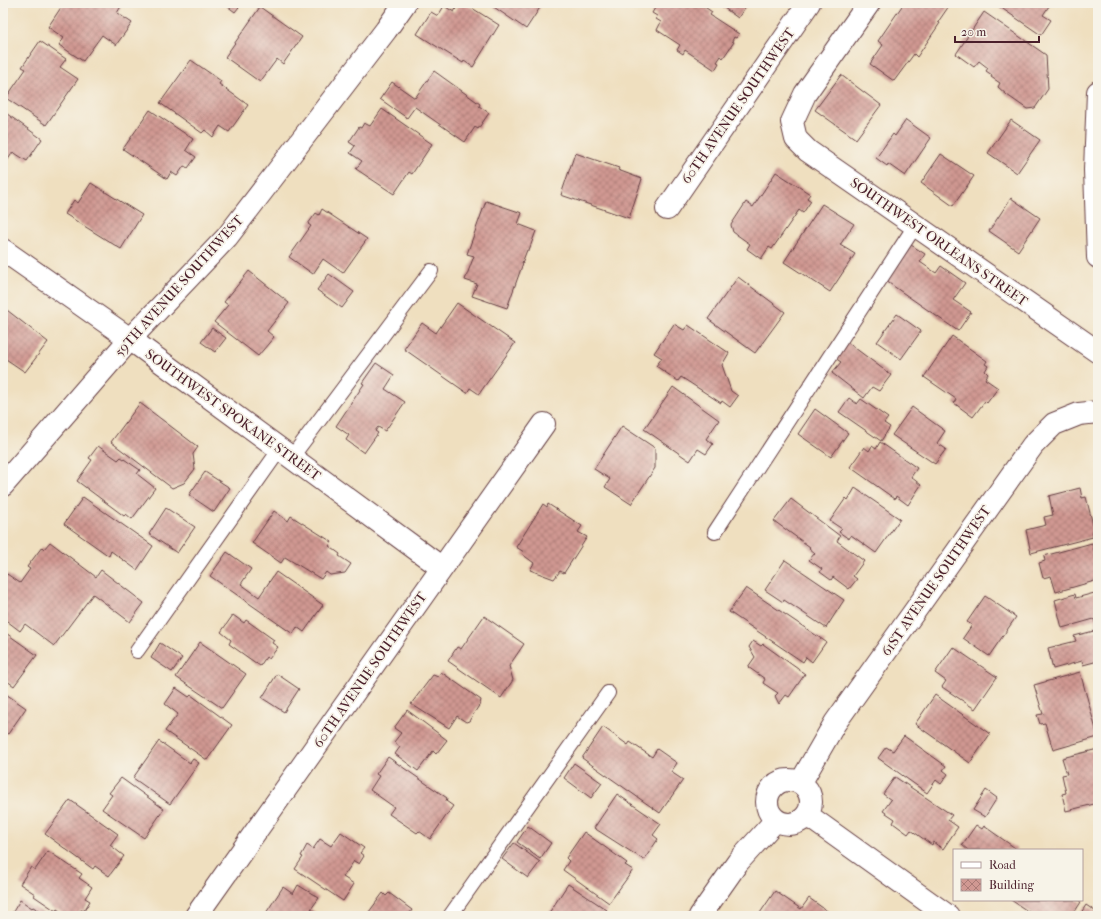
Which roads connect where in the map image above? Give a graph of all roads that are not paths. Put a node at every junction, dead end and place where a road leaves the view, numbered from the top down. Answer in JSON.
{"nodes":[{"id":1,"x":405,"y":3,"type":"edge"},
{"id":2,"x":810,"y":3,"type":"edge"},
{"id":3,"x":869,"y":3,"type":"edge"},
{"id":4,"x":1098,"y":92,"type":"edge"},
{"id":5,"x":667,"y":209,"type":"dead end"},
{"id":6,"x":915,"y":226,"type":"junction"},
{"id":7,"x":3,"y":250,"type":"edge"},
{"id":8,"x":1098,"y":257,"type":"edge"},
{"id":9,"x":431,"y":271,"type":"dead end"},
{"id":10,"x":130,"y":340,"type":"junction"},
{"id":11,"x":1098,"y":352,"type":"edge"},
{"id":12,"x":1098,"y":412,"type":"edge"},
{"id":13,"x":544,"y":424,"type":"dead end"},
{"id":14,"x":286,"y":454,"type":"junction"},
{"id":15,"x":3,"y":485,"type":"edge"},
{"id":16,"x":715,"y":532,"type":"dead end"},
{"id":17,"x":442,"y":568,"type":"junction"},
{"id":18,"x":137,"y":651,"type":"dead end"},
{"id":19,"x":608,"y":693,"type":"dead end"},
{"id":20,"x":801,"y":782,"type":"junction"},
{"id":21,"x":807,"y":815,"type":"junction"},
{"id":22,"x":776,"y":820,"type":"junction"},
{"id":23,"x":196,"y":916,"type":"edge"},
{"id":24,"x":450,"y":916,"type":"edge"},
{"id":25,"x":700,"y":916,"type":"edge"},
{"id":26,"x":948,"y":916,"type":"edge"}],
"edges":[{"from":1,"to":10,"type":"street","name":"59TH AVENUE SOUTHWEST"},
{"from":2,"to":5,"type":"street","name":"60TH AVENUE SOUTHWEST"},
{"from":3,"to":6,"type":"street","name":"SOUTHWEST ORLEANS STREET"},
{"from":4,"to":8,"type":"street"},
{"from":6,"to":11,"type":"street","name":"SOUTHWEST ORLEANS STREET"},
{"from":6,"to":16,"type":"lane"},
{"from":7,"to":10,"type":"street","name":"SOUTHWEST SPOKANE STREET"},
{"from":9,"to":14,"type":"lane"},
{"from":10,"to":14,"type":"street","name":"SOUTHWEST SPOKANE STREET"},
{"from":10,"to":15,"type":"street","name":"59TH AVENUE SOUTHWEST"},
{"from":12,"to":20,"type":"street","name":"61ST AVENUE SOUTHWEST"},
{"from":13,"to":17,"type":"street","name":"60TH AVENUE SOUTHWEST"},
{"from":14,"to":17,"type":"street","name":"SOUTHWEST SPOKANE STREET"},
{"from":14,"to":18,"type":"lane"},
{"from":17,"to":23,"type":"street","name":"60TH AVENUE SOUTHWEST"},
{"from":19,"to":24,"type":"lane"},
{"from":20,"to":21,"type":"street"},
{"from":20,"to":22,"type":"street"},
{"from":21,"to":22,"type":"street"},
{"from":21,"to":26,"type":"street"},
{"from":22,"to":25,"type":"street"}]}
